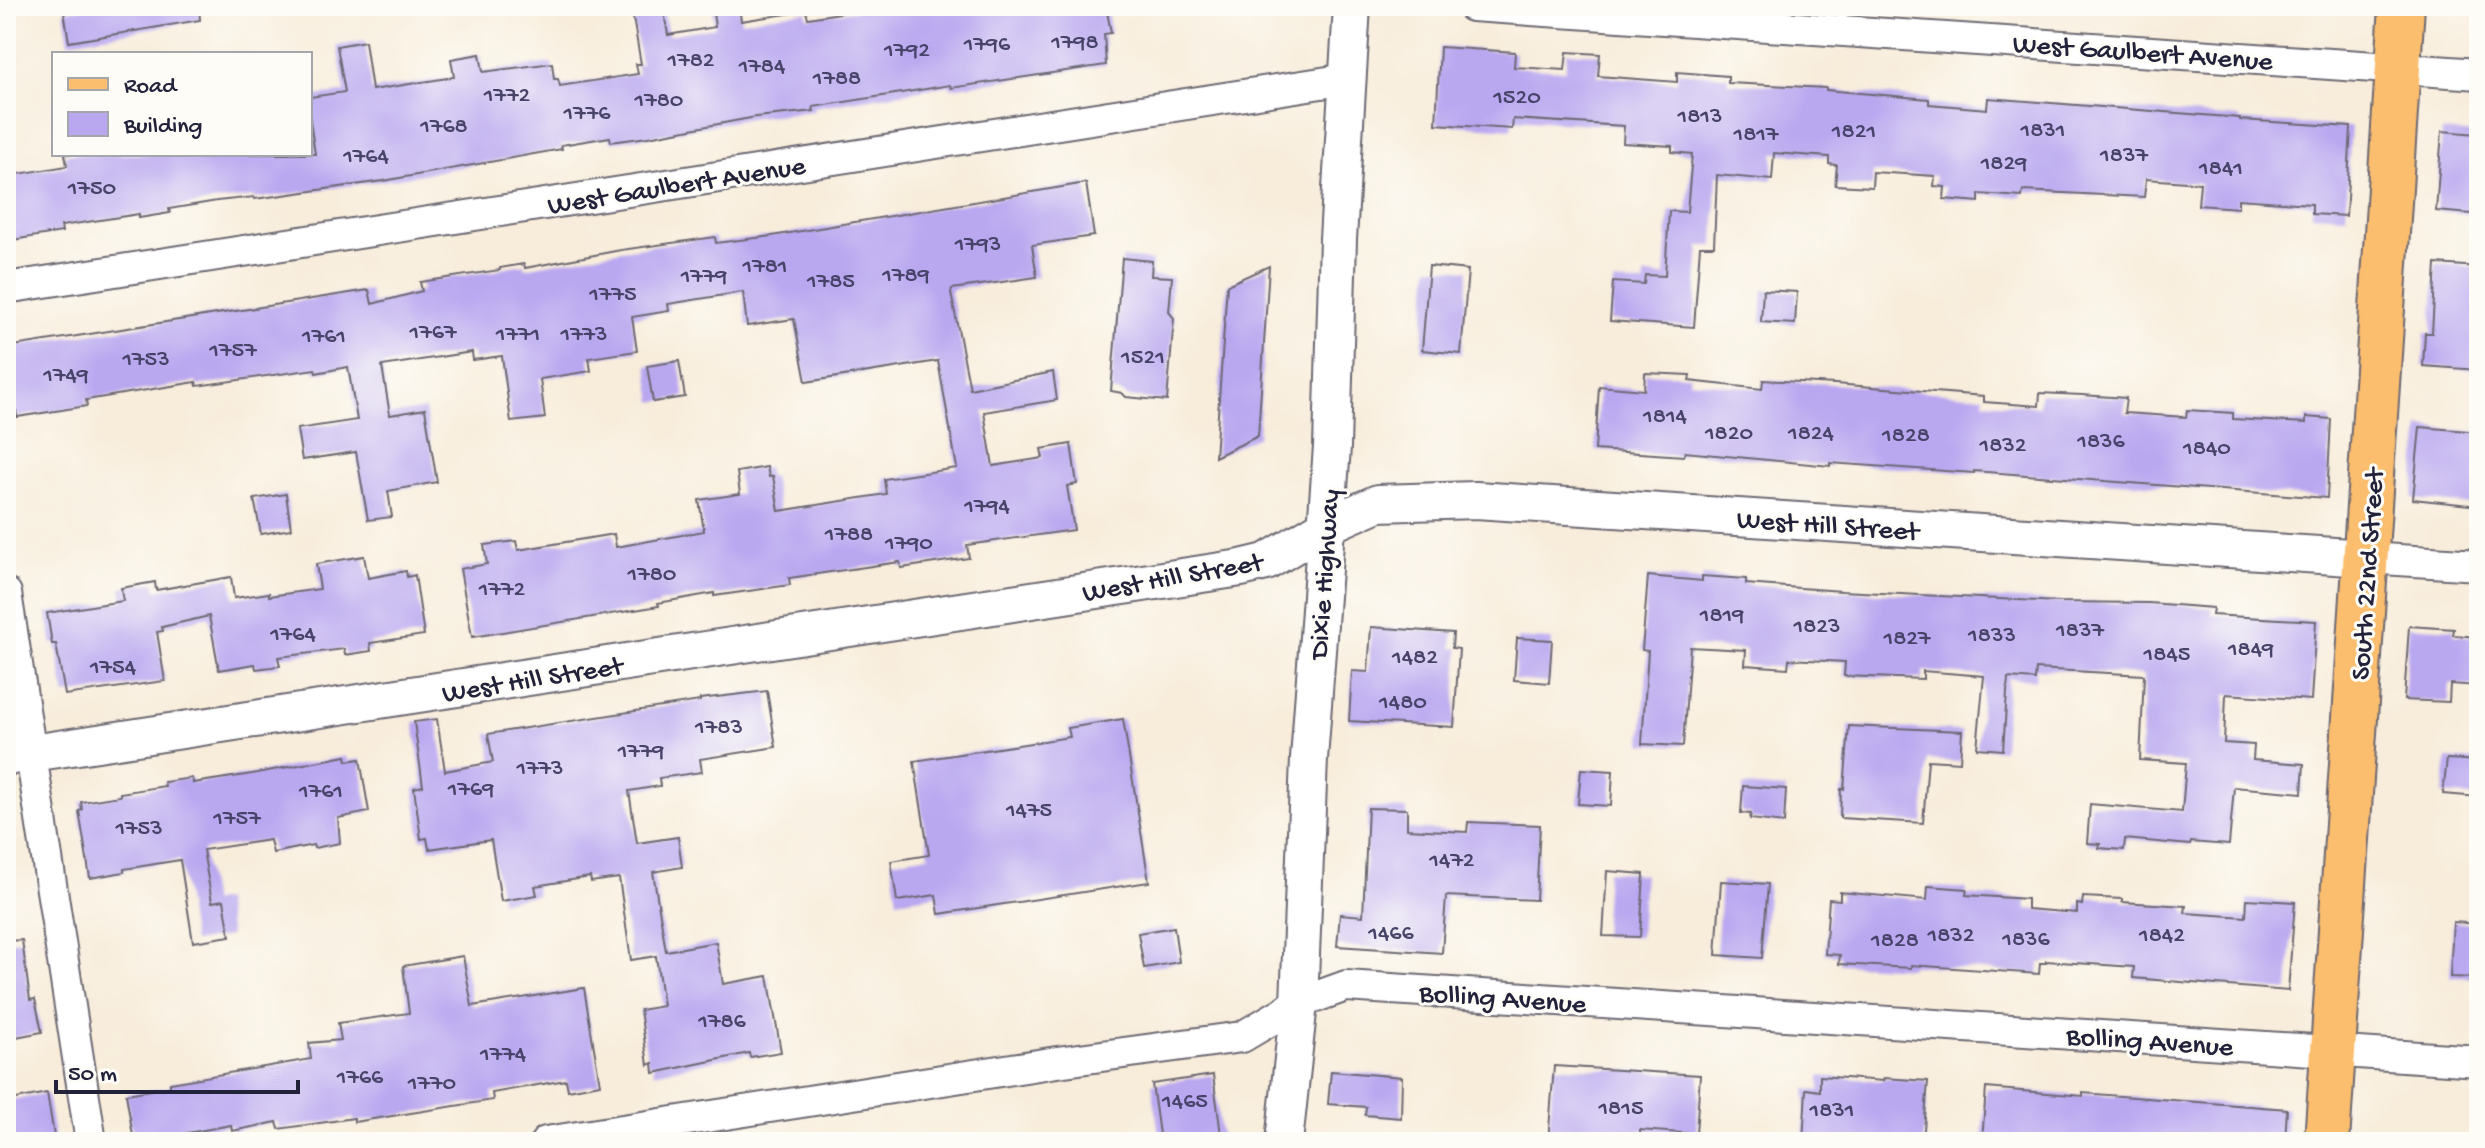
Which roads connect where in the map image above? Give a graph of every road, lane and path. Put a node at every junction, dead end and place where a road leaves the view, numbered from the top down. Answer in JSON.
{"nodes":[{"id":1,"x":1352,"y":6,"type":"edge"},
{"id":2,"x":1472,"y":6,"type":"edge"},
{"id":3,"x":2402,"y":6,"type":"edge"},
{"id":4,"x":2398,"y":68,"type":"junction"},
{"id":5,"x":2479,"y":74,"type":"edge"},
{"id":6,"x":1347,"y":79,"type":"junction"},
{"id":7,"x":6,"y":288,"type":"edge"},
{"id":8,"x":1326,"y":526,"type":"junction"},
{"id":9,"x":2366,"y":558,"type":"junction"},
{"id":10,"x":2479,"y":565,"type":"edge"},
{"id":11,"x":6,"y":593,"type":"edge"},
{"id":12,"x":18,"y":756,"type":"edge"},
{"id":13,"x":1299,"y":1003,"type":"junction"},
{"id":14,"x":2333,"y":1051,"type":"junction"},
{"id":15,"x":2479,"y":1061,"type":"edge"},
{"id":16,"x":91,"y":1142,"type":"edge"},
{"id":17,"x":546,"y":1142,"type":"edge"},
{"id":18,"x":1284,"y":1142,"type":"edge"},
{"id":19,"x":2327,"y":1142,"type":"edge"}],
"edges":[{"from":1,"to":6,"type":"street","name":"Dixie Highway"},
{"from":2,"to":4,"type":"street","name":"West Gaulbert Avenue"},
{"from":3,"to":4,"type":"main road","name":"South 22nd Street"},
{"from":4,"to":5,"type":"street","name":"West Gaulbert Avenue"},
{"from":4,"to":9,"type":"main road","name":"South 22nd Street"},
{"from":6,"to":7,"type":"street","name":"West Gaulbert Avenue"},
{"from":6,"to":8,"type":"street","name":"Dixie Highway"},
{"from":8,"to":9,"type":"street","name":"West Hill Street"},
{"from":8,"to":12,"type":"street","name":"West Hill Street"},
{"from":8,"to":13,"type":"street","name":"Dixie Highway"},
{"from":9,"to":10,"type":"street","name":"West Hill Street"},
{"from":9,"to":14,"type":"main road","name":"South 22nd Street"},
{"from":11,"to":12,"type":"street"},
{"from":12,"to":16,"type":"street"},
{"from":13,"to":14,"type":"street","name":"Bolling Avenue"},
{"from":13,"to":17,"type":"street","name":"Bolling Avenue"},
{"from":13,"to":18,"type":"street","name":"Dixie Highway"},
{"from":14,"to":15,"type":"street","name":"Bolling Avenue"},
{"from":14,"to":19,"type":"main road","name":"South 22nd Street"}]}
